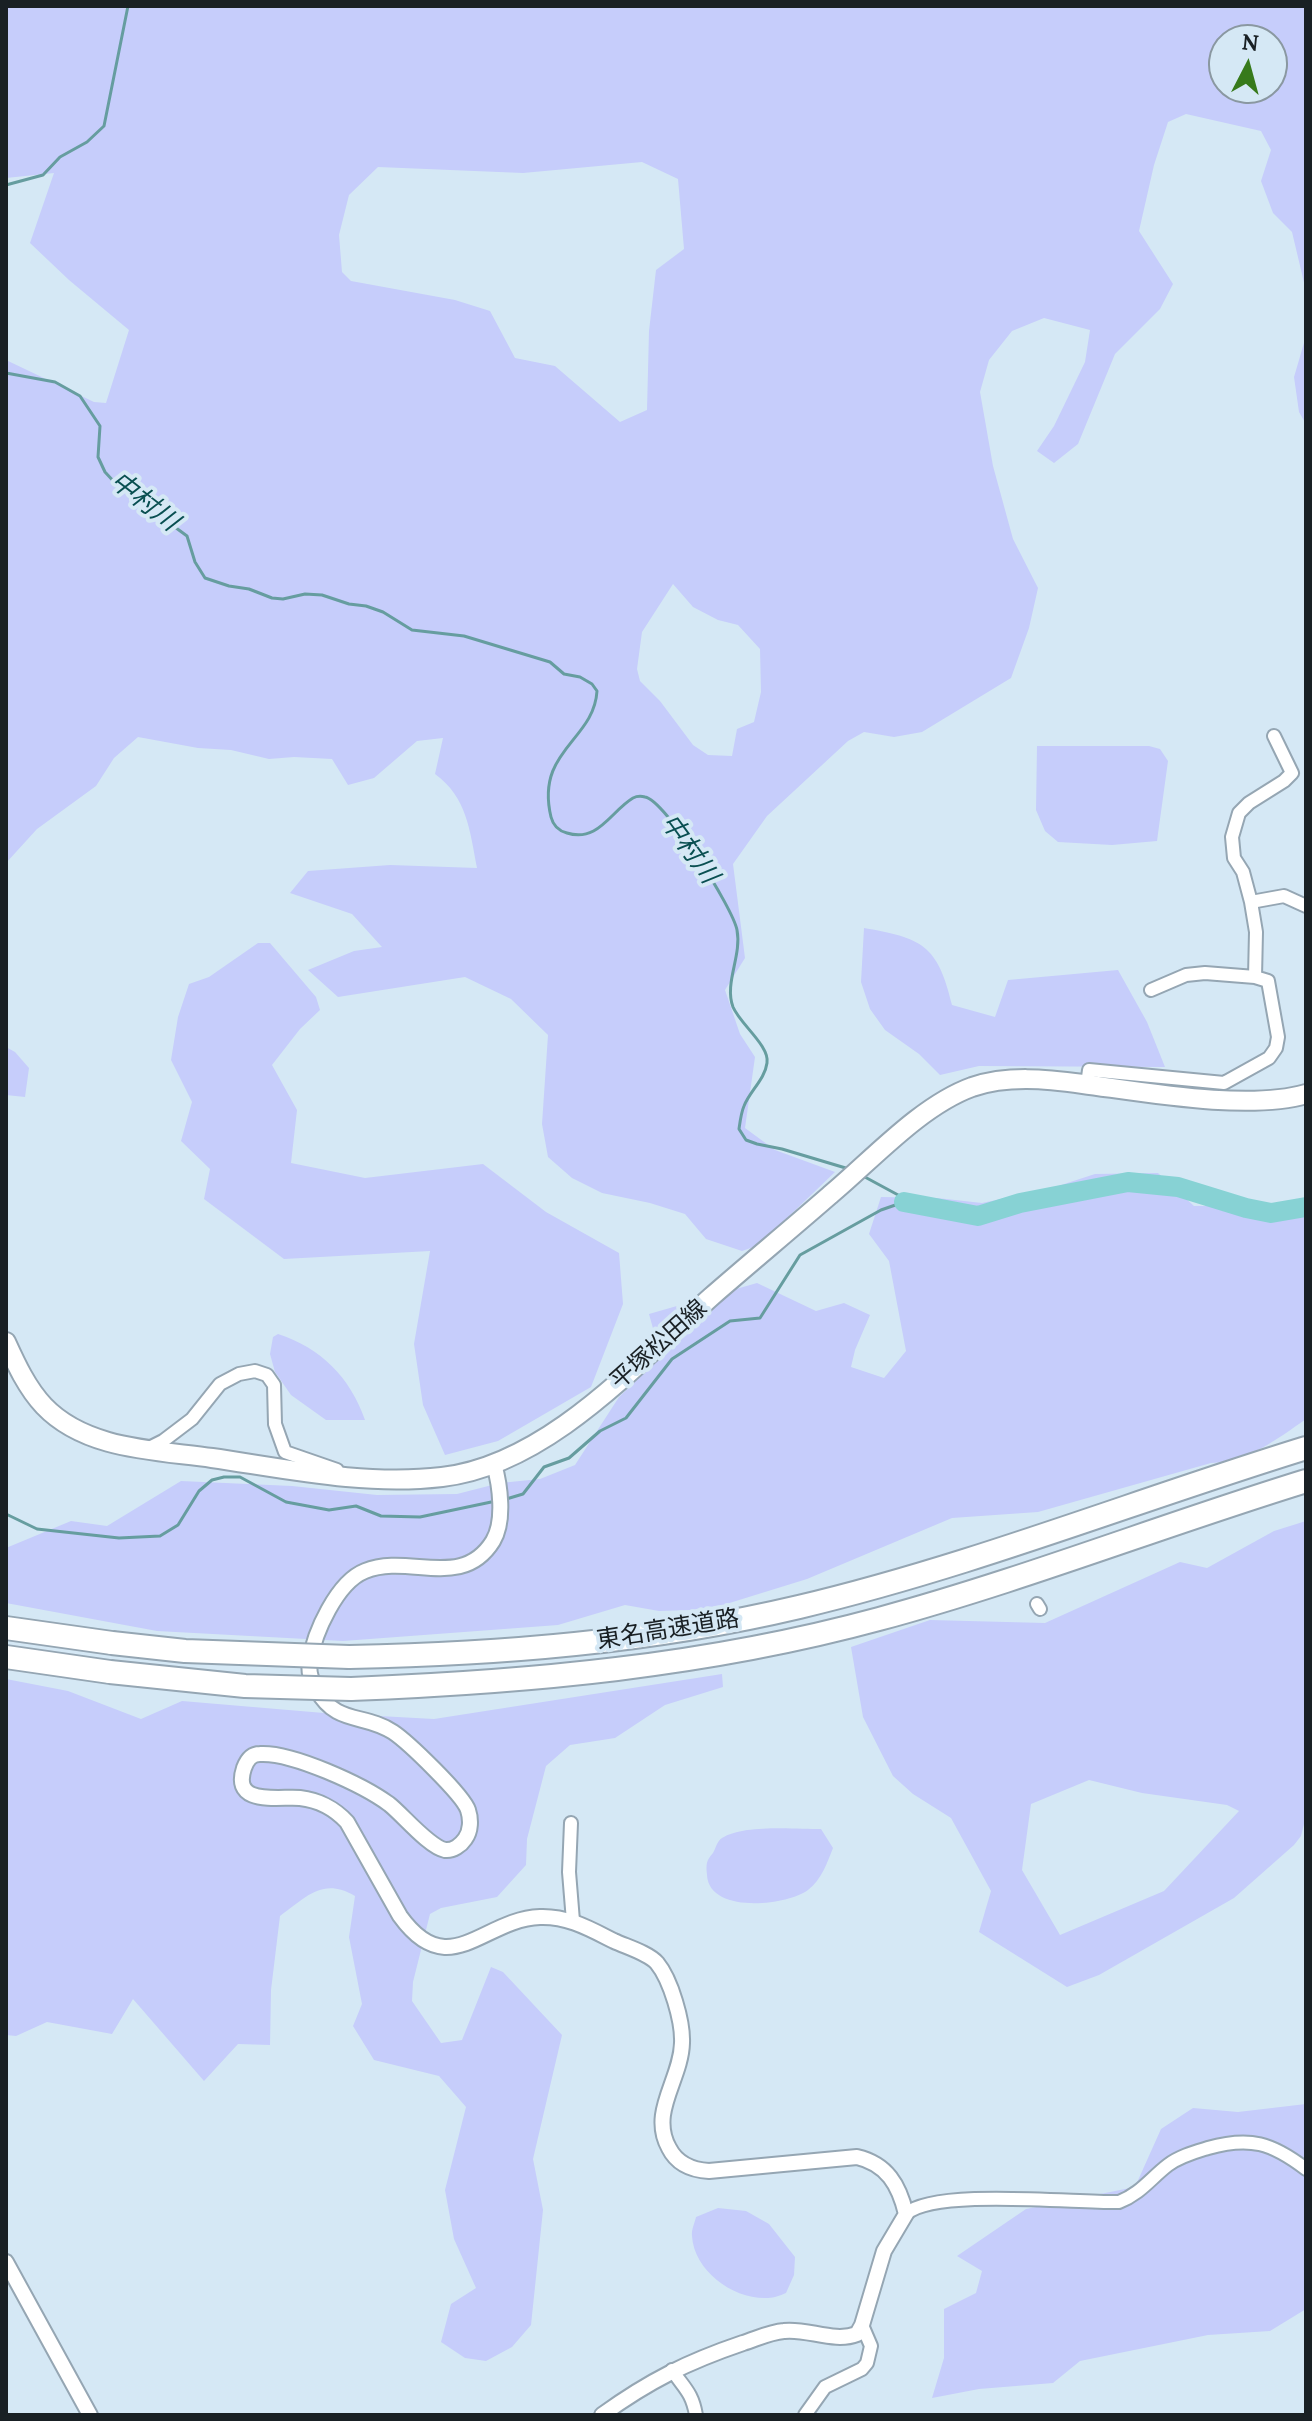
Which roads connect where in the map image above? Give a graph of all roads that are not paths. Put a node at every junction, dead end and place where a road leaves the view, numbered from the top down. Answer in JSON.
{"nodes":[{"id":1,"x":1274,"y":736,"type":"dead end"},
{"id":2,"x":1251,"y":902,"type":"junction"},
{"id":3,"x":1306,"y":906,"type":"edge"},
{"id":4,"x":1255,"y":977,"type":"junction"},
{"id":5,"x":1151,"y":990,"type":"dead end"},
{"id":6,"x":1087,"y":1085,"type":"junction"},
{"id":7,"x":1306,"y":1094,"type":"edge"},
{"id":8,"x":6,"y":1342,"type":"edge"},
{"id":9,"x":1306,"y":1448,"type":"edge"},
{"id":10,"x":147,"y":1449,"type":"junction"},
{"id":11,"x":496,"y":1467,"type":"junction"},
{"id":12,"x":384,"y":1479,"type":"junction"},
{"id":13,"x":1306,"y":1481,"type":"edge"},
{"id":14,"x":6,"y":1628,"type":"edge"},
{"id":15,"x":6,"y":1657,"type":"edge"},
{"id":16,"x":571,"y":1823,"type":"dead end"},
{"id":17,"x":573,"y":1921,"type":"junction"},
{"id":18,"x":1306,"y":2169,"type":"edge"},
{"id":19,"x":906,"y":2214,"type":"junction"},
{"id":20,"x":6,"y":2262,"type":"edge"},
{"id":21,"x":862,"y":2325,"type":"junction"},
{"id":22,"x":672,"y":2370,"type":"junction"},
{"id":23,"x":90,"y":2415,"type":"edge"},
{"id":24,"x":602,"y":2415,"type":"edge"},
{"id":25,"x":696,"y":2415,"type":"edge"},
{"id":26,"x":805,"y":2415,"type":"edge"}],
"edges":[{"from":1,"to":2,"type":"street"},
{"from":2,"to":3,"type":"street"},
{"from":2,"to":4,"type":"street"},
{"from":4,"to":5,"type":"street"},
{"from":4,"to":6,"type":"street"},
{"from":6,"to":7,"type":"main road","name":"平塚松田線"},
{"from":6,"to":11,"type":"main road","name":"平塚松田線"},
{"from":8,"to":10,"type":"main road","name":"平塚松田線"},
{"from":9,"to":14,"type":"highway","name":"東名高速道路","bridge":true},
{"from":10,"to":12,"type":"main road","name":"平塚松田線"},
{"from":10,"to":12,"type":"street"},
{"from":11,"to":12,"type":"main road","name":"平塚松田線"},
{"from":11,"to":17,"type":"street"},
{"from":13,"to":15,"type":"highway","name":"東名高速道路","bridge":true},
{"from":16,"to":17,"type":"street"},
{"from":17,"to":19,"type":"street"},
{"from":18,"to":19,"type":"street"},
{"from":19,"to":21,"type":"street"},
{"from":20,"to":23,"type":"street"},
{"from":21,"to":22,"type":"street"},
{"from":21,"to":26,"type":"street"},
{"from":22,"to":24,"type":"street"},
{"from":22,"to":25,"type":"street"}]}
